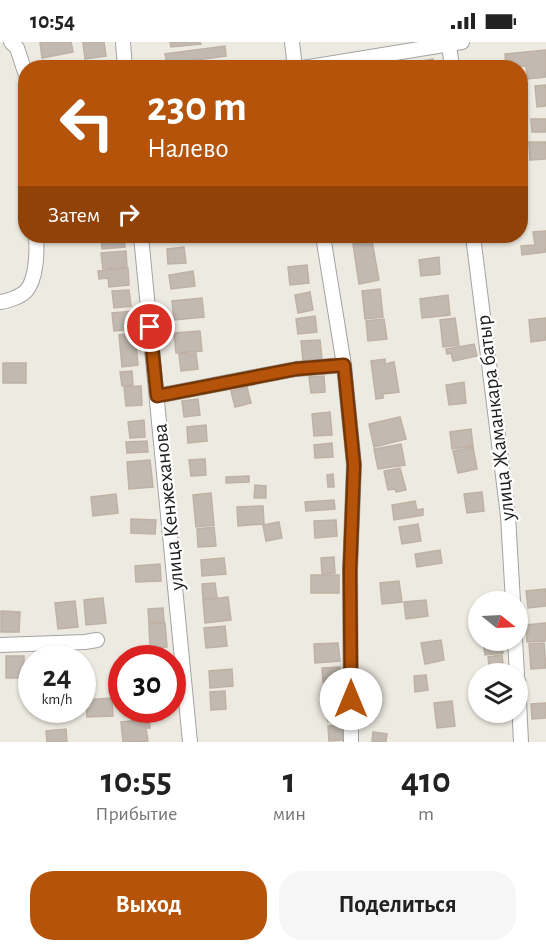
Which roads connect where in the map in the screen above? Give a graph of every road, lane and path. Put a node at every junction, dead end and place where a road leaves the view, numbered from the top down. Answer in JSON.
{"nodes":[{"id":1,"x":11,"y":42,"type":"edge"},
{"id":2,"x":123,"y":42,"type":"edge"},
{"id":3,"x":292,"y":42,"type":"edge"},
{"id":4,"x":447,"y":44,"type":"edge"},
{"id":5,"x":21,"y":60,"type":"edge"},
{"id":6,"x":124,"y":60,"type":"edge"},
{"id":7,"x":294,"y":60,"type":"edge"},
{"id":8,"x":351,"y":60,"type":"edge"},
{"id":9,"x":450,"y":60,"type":"edge"},
{"id":10,"x":36,"y":243,"type":"edge"},
{"id":11,"x":142,"y":243,"type":"edge"},
{"id":12,"x":324,"y":243,"type":"edge"},
{"id":13,"x":474,"y":243,"type":"edge"},
{"id":14,"x":0,"y":302,"type":"edge"},
{"id":15,"x":344,"y":365,"type":"junction"},
{"id":16,"x":157,"y":396,"type":"junction"},
{"id":17,"x":512,"y":591,"type":"edge"},
{"id":18,"x":97,"y":640,"type":"dead end"},
{"id":19,"x":0,"y":645,"type":"edge"},
{"id":20,"x":520,"y":723,"type":"edge"},
{"id":21,"x":190,"y":742,"type":"edge"},
{"id":22,"x":351,"y":742,"type":"edge"},
{"id":23,"x":521,"y":742,"type":"edge"}],
"edges":[{"from":1,"to":5,"type":"street"},
{"from":2,"to":6,"type":"street"},
{"from":3,"to":7,"type":"street"},
{"from":4,"to":8,"type":"street"},
{"from":4,"to":9,"type":"street"},
{"from":10,"to":14,"type":"street"},
{"from":11,"to":16,"type":"street","name":"улица Кенжеханова"},
{"from":12,"to":15,"type":"street"},
{"from":13,"to":17,"type":"street","name":"улица Жаманкара батыр"},
{"from":15,"to":16,"type":"street"},
{"from":15,"to":22,"type":"street"},
{"from":16,"to":21,"type":"street","name":"улица Кенжеханова"},
{"from":18,"to":19,"type":"street"},
{"from":20,"to":23,"type":"street"}]}
